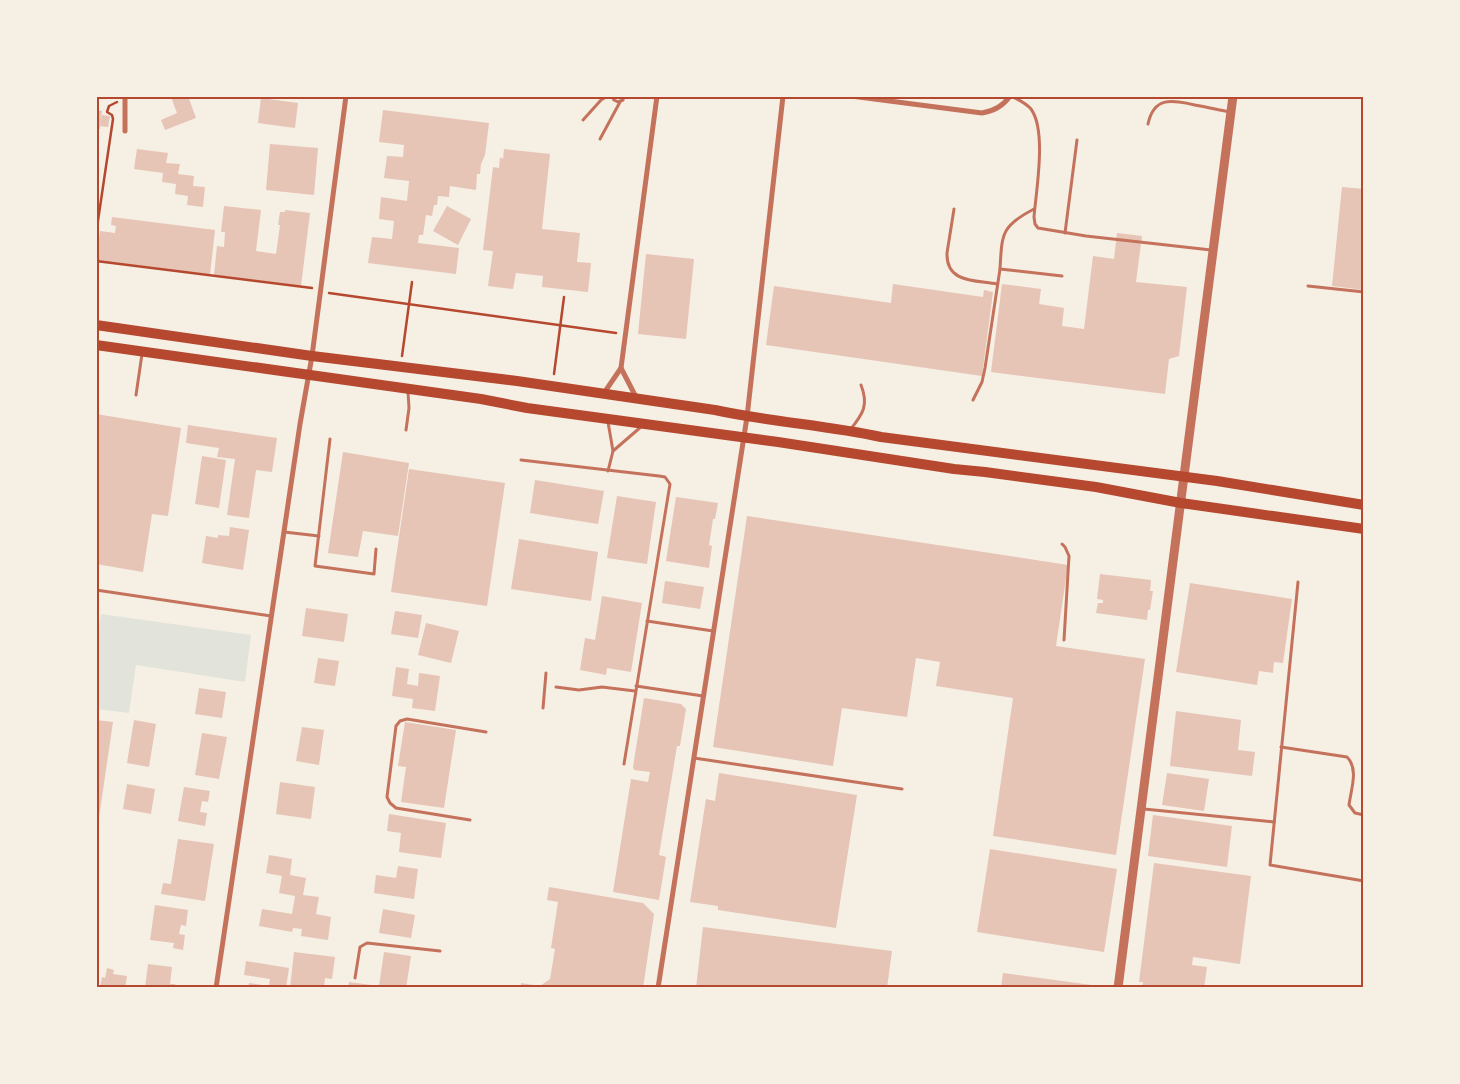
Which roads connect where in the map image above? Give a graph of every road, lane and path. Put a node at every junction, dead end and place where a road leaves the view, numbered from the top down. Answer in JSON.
{"nodes":[{"id":1,"x":346,"y":96,"type":"edge"},
{"id":2,"x":608,"y":96,"type":"edge"},
{"id":3,"x":612,"y":96,"type":"edge"},
{"id":4,"x":624,"y":96,"type":"edge"},
{"id":5,"x":657,"y":96,"type":"edge"},
{"id":6,"x":782,"y":96,"type":"edge"},
{"id":7,"x":851,"y":96,"type":"edge"},
{"id":8,"x":1011,"y":96,"type":"edge"},
{"id":9,"x":1233,"y":96,"type":"edge"},
{"id":10,"x":123,"y":98,"type":"edge"},
{"id":11,"x":620,"y":102,"type":"junction"},
{"id":12,"x":1231,"y":112,"type":"junction"},
{"id":13,"x":583,"y":120,"type":"dead end"},
{"id":14,"x":1148,"y":124,"type":"dead end"},
{"id":15,"x":125,"y":131,"type":"dead end"},
{"id":16,"x":600,"y":138,"type":"dead end"},
{"id":17,"x":1078,"y":140,"type":"dead end"},
{"id":18,"x":1034,"y":208,"type":"junction"},
{"id":19,"x":954,"y":209,"type":"dead end"},
{"id":20,"x":1065,"y":233,"type":"junction"},
{"id":21,"x":96,"y":234,"type":"edge"},
{"id":22,"x":1213,"y":251,"type":"junction"},
{"id":23,"x":96,"y":261,"type":"edge"},
{"id":24,"x":1000,"y":269,"type":"junction"},
{"id":25,"x":1062,"y":276,"type":"dead end"},
{"id":26,"x":412,"y":282,"type":"dead end"},
{"id":27,"x":997,"y":284,"type":"junction"},
{"id":28,"x":1308,"y":286,"type":"dead end"},
{"id":29,"x":320,"y":292,"type":"junction"},
{"id":30,"x":1364,"y":292,"type":"edge"},
{"id":31,"x":564,"y":296,"type":"dead end"},
{"id":32,"x":409,"y":304,"type":"junction"},
{"id":33,"x":96,"y":325,"type":"edge"},
{"id":34,"x":560,"y":326,"type":"junction"},
{"id":35,"x":625,"y":334,"type":"junction"},
{"id":36,"x":96,"y":345,"type":"edge"},
{"id":37,"x":142,"y":351,"type":"junction"},
{"id":38,"x":312,"y":356,"type":"junction"},
{"id":39,"x":400,"y":368,"type":"junction"},
{"id":40,"x":621,"y":368,"type":"junction"},
{"id":41,"x":308,"y":374,"type":"junction"},
{"id":42,"x":861,"y":385,"type":"dead end"},
{"id":43,"x":552,"y":386,"type":"junction"},
{"id":44,"x":408,"y":388,"type":"junction"},
{"id":45,"x":603,"y":394,"type":"junction"},
{"id":46,"x":136,"y":395,"type":"dead end"},
{"id":47,"x":637,"y":399,"type":"junction"},
{"id":48,"x":973,"y":400,"type":"dead end"},
{"id":49,"x":747,"y":417,"type":"junction"},
{"id":50,"x":608,"y":418,"type":"junction"},
{"id":51,"x":644,"y":424,"type":"junction"},
{"id":52,"x":406,"y":430,"type":"dead end"},
{"id":53,"x":850,"y":430,"type":"junction"},
{"id":54,"x":743,"y":437,"type":"junction"},
{"id":55,"x":330,"y":440,"type":"dead end"},
{"id":56,"x":613,"y":451,"type":"junction"},
{"id":57,"x":521,"y":460,"type":"dead end"},
{"id":58,"x":608,"y":471,"type":"junction"},
{"id":59,"x":1184,"y":477,"type":"junction"},
{"id":60,"x":1181,"y":503,"type":"junction"},
{"id":61,"x":1364,"y":505,"type":"edge"},
{"id":62,"x":1364,"y":529,"type":"edge"},
{"id":63,"x":284,"y":532,"type":"junction"},
{"id":64,"x":319,"y":536,"type":"junction"},
{"id":65,"x":1062,"y":544,"type":"dead end"},
{"id":66,"x":376,"y":549,"type":"dead end"},
{"id":67,"x":1298,"y":582,"type":"dead end"},
{"id":68,"x":96,"y":590,"type":"edge"},
{"id":69,"x":272,"y":616,"type":"junction"},
{"id":70,"x":647,"y":621,"type":"junction"},
{"id":71,"x":713,"y":631,"type":"junction"},
{"id":72,"x":1064,"y":640,"type":"dead end"},
{"id":73,"x":546,"y":672,"type":"dead end"},
{"id":74,"x":556,"y":687,"type":"dead end"},
{"id":75,"x":635,"y":689,"type":"junction"},
{"id":76,"x":703,"y":696,"type":"junction"},
{"id":77,"x":543,"y":708,"type":"dead end"},
{"id":78,"x":486,"y":732,"type":"dead end"},
{"id":79,"x":1281,"y":747,"type":"junction"},
{"id":80,"x":694,"y":758,"type":"junction"},
{"id":81,"x":624,"y":764,"type":"dead end"},
{"id":82,"x":902,"y":789,"type":"dead end"},
{"id":83,"x":1140,"y":809,"type":"junction"},
{"id":84,"x":1364,"y":815,"type":"edge"},
{"id":85,"x":470,"y":820,"type":"dead end"},
{"id":86,"x":1274,"y":822,"type":"junction"},
{"id":87,"x":1364,"y":882,"type":"edge"},
{"id":88,"x":440,"y":950,"type":"dead end"},
{"id":89,"x":355,"y":978,"type":"dead end"},
{"id":90,"x":216,"y":988,"type":"edge"},
{"id":91,"x":658,"y":988,"type":"edge"},
{"id":92,"x":1118,"y":988,"type":"edge"}],
"edges":[{"from":1,"to":29,"type":"street"},
{"from":2,"to":13,"type":"lane"},
{"from":3,"to":11,"type":"lane"},
{"from":4,"to":11,"type":"lane"},
{"from":5,"to":35,"type":"street"},
{"from":6,"to":49,"type":"street"},
{"from":7,"to":8,"type":"street"},
{"from":8,"to":18,"type":"lane"},
{"from":9,"to":12,"type":"street"},
{"from":10,"to":15,"type":"street"},
{"from":10,"to":21,"type":"path"},
{"from":11,"to":16,"type":"lane"},
{"from":12,"to":14,"type":"lane"},
{"from":12,"to":22,"type":"street"},
{"from":17,"to":20,"type":"lane"},
{"from":18,"to":20,"type":"lane"},
{"from":18,"to":24,"type":"lane"},
{"from":19,"to":27,"type":"lane"},
{"from":20,"to":22,"type":"lane"},
{"from":22,"to":59,"type":"street"},
{"from":23,"to":29,"type":"path"},
{"from":24,"to":25,"type":"lane"},
{"from":24,"to":27,"type":"lane"},
{"from":26,"to":32,"type":"path"},
{"from":27,"to":48,"type":"lane"},
{"from":28,"to":30,"type":"lane"},
{"from":29,"to":32,"type":"path"},
{"from":29,"to":38,"type":"street"},
{"from":31,"to":34,"type":"path"},
{"from":32,"to":34,"type":"path"},
{"from":32,"to":39,"type":"path"},
{"from":33,"to":38,"type":"main road"},
{"from":34,"to":35,"type":"path"},
{"from":34,"to":43,"type":"path"},
{"from":35,"to":40,"type":"street"},
{"from":36,"to":37,"type":"main road"},
{"from":37,"to":41,"type":"main road"},
{"from":37,"to":46,"type":"lane"},
{"from":38,"to":39,"type":"main road"},
{"from":38,"to":41,"type":"street"},
{"from":39,"to":43,"type":"main road"},
{"from":40,"to":45,"type":"street"},
{"from":40,"to":47,"type":"street"},
{"from":41,"to":44,"type":"main road"},
{"from":41,"to":63,"type":"street"},
{"from":42,"to":53,"type":"lane"},
{"from":43,"to":45,"type":"main road"},
{"from":44,"to":50,"type":"main road"},
{"from":44,"to":52,"type":"lane"},
{"from":45,"to":47,"type":"main road"},
{"from":47,"to":49,"type":"main road"},
{"from":49,"to":53,"type":"main road"},
{"from":49,"to":54,"type":"street"},
{"from":50,"to":51,"type":"main road"},
{"from":50,"to":56,"type":"lane"},
{"from":51,"to":54,"type":"main road"},
{"from":51,"to":56,"type":"lane"},
{"from":53,"to":59,"type":"main road"},
{"from":54,"to":60,"type":"main road"},
{"from":54,"to":71,"type":"street"},
{"from":55,"to":64,"type":"lane"},
{"from":56,"to":58,"type":"lane"},
{"from":57,"to":58,"type":"lane"},
{"from":58,"to":70,"type":"lane"},
{"from":59,"to":60,"type":"street"},
{"from":59,"to":61,"type":"main road"},
{"from":60,"to":62,"type":"main road"},
{"from":60,"to":83,"type":"street"},
{"from":63,"to":64,"type":"lane"},
{"from":63,"to":69,"type":"street"},
{"from":64,"to":66,"type":"lane"},
{"from":65,"to":72,"type":"lane"},
{"from":67,"to":79,"type":"lane"},
{"from":68,"to":69,"type":"lane"},
{"from":69,"to":90,"type":"street"},
{"from":70,"to":71,"type":"lane"},
{"from":70,"to":75,"type":"lane"},
{"from":71,"to":76,"type":"street"},
{"from":73,"to":77,"type":"lane"},
{"from":74,"to":75,"type":"lane"},
{"from":75,"to":76,"type":"lane"},
{"from":75,"to":81,"type":"lane"},
{"from":76,"to":80,"type":"street"},
{"from":78,"to":85,"type":"lane"},
{"from":79,"to":84,"type":"lane"},
{"from":79,"to":86,"type":"lane"},
{"from":80,"to":82,"type":"lane"},
{"from":80,"to":91,"type":"street"},
{"from":83,"to":86,"type":"lane"},
{"from":83,"to":92,"type":"street"},
{"from":86,"to":87,"type":"lane"},
{"from":88,"to":89,"type":"lane"}]}
